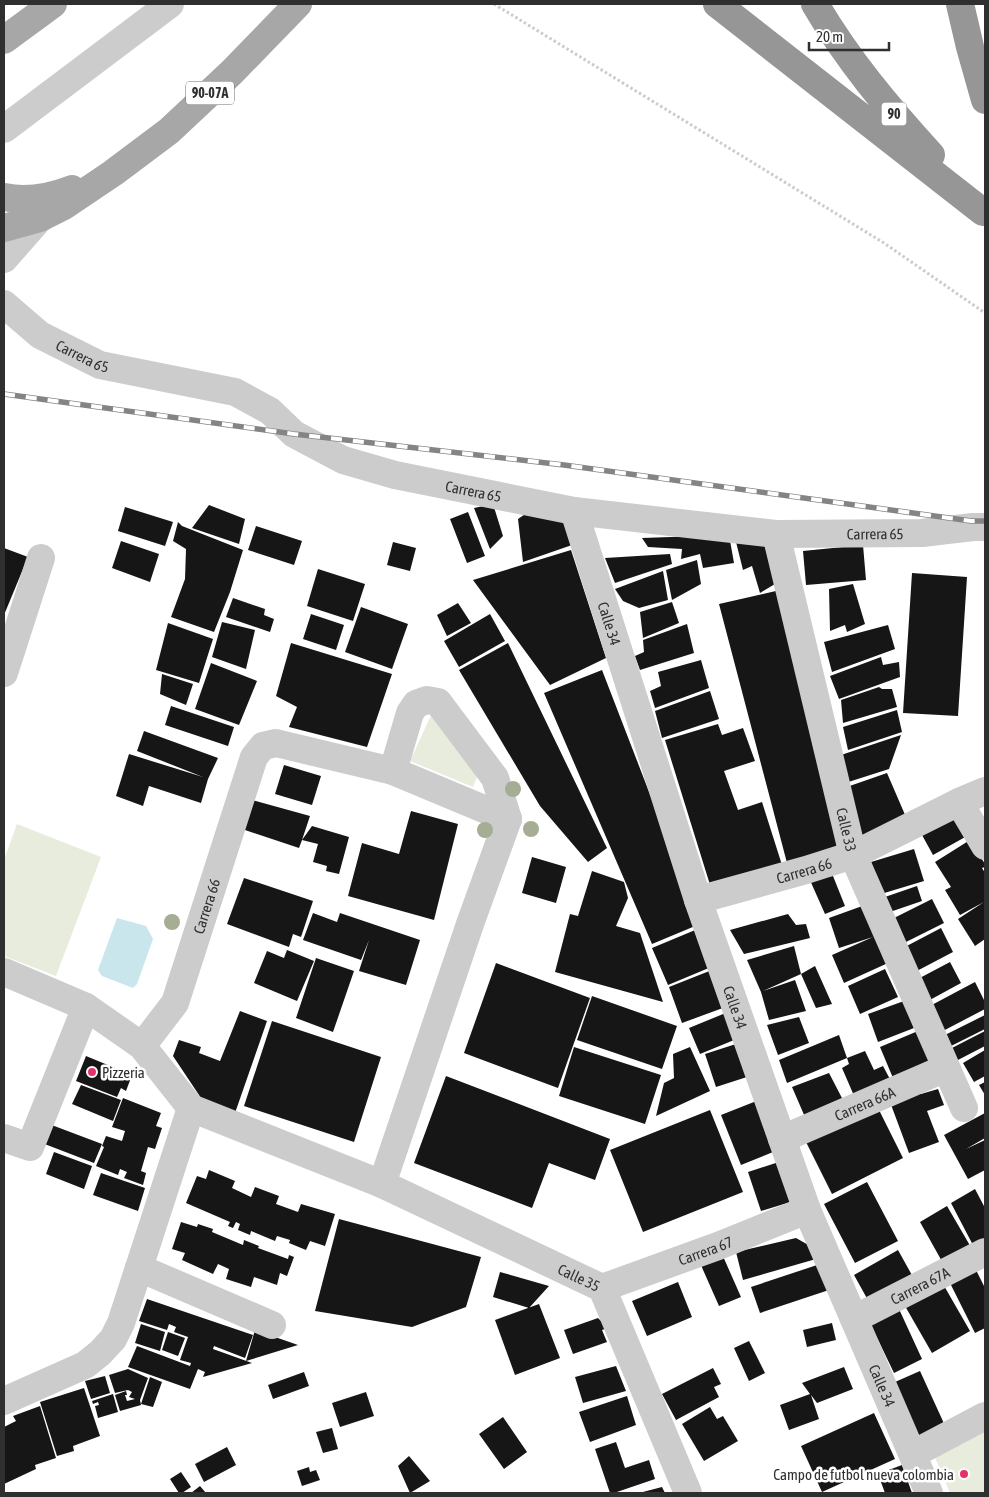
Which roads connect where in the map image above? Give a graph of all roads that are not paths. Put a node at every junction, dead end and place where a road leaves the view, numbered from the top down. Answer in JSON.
{"nodes":[{"id":1,"x":53,"y":4,"type":"edge"},
{"id":2,"x":170,"y":4,"type":"edge"},
{"id":3,"x":298,"y":4,"type":"edge"},
{"id":4,"x":717,"y":4,"type":"edge"},
{"id":5,"x":814,"y":4,"type":"edge"},
{"id":6,"x":960,"y":4,"type":"edge"},
{"id":7,"x":4,"y":40,"type":"edge"},
{"id":8,"x":985,"y":100,"type":"edge"},
{"id":9,"x":4,"y":129,"type":"edge"},
{"id":10,"x":113,"y":173,"type":"junction"},
{"id":11,"x":4,"y":197,"type":"edge"},
{"id":12,"x":984,"y":213,"type":"edge"},
{"id":13,"x":40,"y":218,"type":"junction"},
{"id":14,"x":4,"y":228,"type":"edge"},
{"id":15,"x":4,"y":259,"type":"edge"},
{"id":16,"x":4,"y":304,"type":"edge"},
{"id":17,"x":574,"y":511,"type":"junction"},
{"id":18,"x":985,"y":527,"type":"edge"},
{"id":19,"x":776,"y":534,"type":"junction"},
{"id":20,"x":41,"y":558,"type":"dead end"},
{"id":21,"x":4,"y":673,"type":"edge"},
{"id":22,"x":393,"y":771,"type":"junction"},
{"id":23,"x":985,"y":791,"type":"edge"},
{"id":24,"x":959,"y":802,"type":"junction"},
{"id":25,"x":508,"y":819,"type":"junction"},
{"id":26,"x":985,"y":846,"type":"edge"},
{"id":27,"x":853,"y":854,"type":"junction"},
{"id":28,"x":698,"y":900,"type":"junction"},
{"id":29,"x":4,"y":972,"type":"edge"},
{"id":30,"x":86,"y":1007,"type":"junction"},
{"id":31,"x":142,"y":1046,"type":"junction"},
{"id":32,"x":946,"y":1068,"type":"junction"},
{"id":33,"x":191,"y":1108,"type":"junction"},
{"id":34,"x":964,"y":1108,"type":"dead end"},
{"id":35,"x":4,"y":1138,"type":"edge"},
{"id":36,"x":782,"y":1139,"type":"junction"},
{"id":37,"x":382,"y":1184,"type":"junction"},
{"id":38,"x":807,"y":1210,"type":"junction"},
{"id":39,"x":985,"y":1252,"type":"edge"},
{"id":40,"x":139,"y":1268,"type":"junction"},
{"id":41,"x":602,"y":1288,"type":"junction"},
{"id":42,"x":854,"y":1319,"type":"junction"},
{"id":43,"x":272,"y":1325,"type":"dead end"},
{"id":44,"x":4,"y":1401,"type":"edge"},
{"id":45,"x":985,"y":1416,"type":"edge"},
{"id":46,"x":913,"y":1454,"type":"junction"},
{"id":47,"x":688,"y":1493,"type":"edge"},
{"id":48,"x":929,"y":1493,"type":"edge"}],
"edges":[{"from":1,"to":7,"type":"main road"},
{"from":2,"to":9,"type":"street"},
{"from":3,"to":10,"type":"main road","number":"90-07A"},
{"from":4,"to":12,"type":"highway"},
{"from":5,"to":12,"type":"highway","number":"90"},
{"from":6,"to":8,"type":"highway"},
{"from":10,"to":11,"type":"main road"},
{"from":10,"to":13,"type":"main road","number":"90-07A"},
{"from":13,"to":14,"type":"main road","number":"90-07A"},
{"from":13,"to":15,"type":"street"},
{"from":16,"to":17,"type":"street","name":"Carrera 65"},
{"from":17,"to":19,"type":"street","name":"Carrera 65"},
{"from":17,"to":28,"type":"street","name":"Calle 34"},
{"from":18,"to":19,"type":"street","name":"Carrera 65"},
{"from":19,"to":27,"type":"street","name":"Calle 33"},
{"from":20,"to":21,"type":"street"},
{"from":22,"to":25,"type":"street"},
{"from":22,"to":25,"type":"street"},
{"from":22,"to":31,"type":"street","name":"Carrera 66"},
{"from":23,"to":24,"type":"street","name":"Carrera 66"},
{"from":24,"to":26,"type":"street"},
{"from":24,"to":27,"type":"street","name":"Carrera 66"},
{"from":25,"to":37,"type":"street"},
{"from":27,"to":28,"type":"street","name":"Carrera 66"},
{"from":27,"to":32,"type":"street","name":"Calle 33"},
{"from":28,"to":36,"type":"street","name":"Calle 34"},
{"from":29,"to":30,"type":"street"},
{"from":30,"to":31,"type":"street"},
{"from":30,"to":35,"type":"street"},
{"from":31,"to":33,"type":"street"},
{"from":32,"to":34,"type":"street","name":"Calle 33"},
{"from":32,"to":36,"type":"street","name":"Carrera 66A"},
{"from":33,"to":37,"type":"street"},
{"from":33,"to":40,"type":"street"},
{"from":36,"to":38,"type":"street","name":"Calle 34"},
{"from":37,"to":41,"type":"street","name":"Calle 35"},
{"from":38,"to":41,"type":"street","name":"Carrera 67"},
{"from":38,"to":42,"type":"street","name":"Calle 34"},
{"from":39,"to":42,"type":"street","name":"Carrera 67A"},
{"from":40,"to":43,"type":"street"},
{"from":40,"to":44,"type":"street"},
{"from":41,"to":47,"type":"street","name":"Calle 35"},
{"from":42,"to":46,"type":"street","name":"Calle 34"},
{"from":45,"to":46,"type":"street"},
{"from":46,"to":48,"type":"street","name":"Calle 34"}]}
